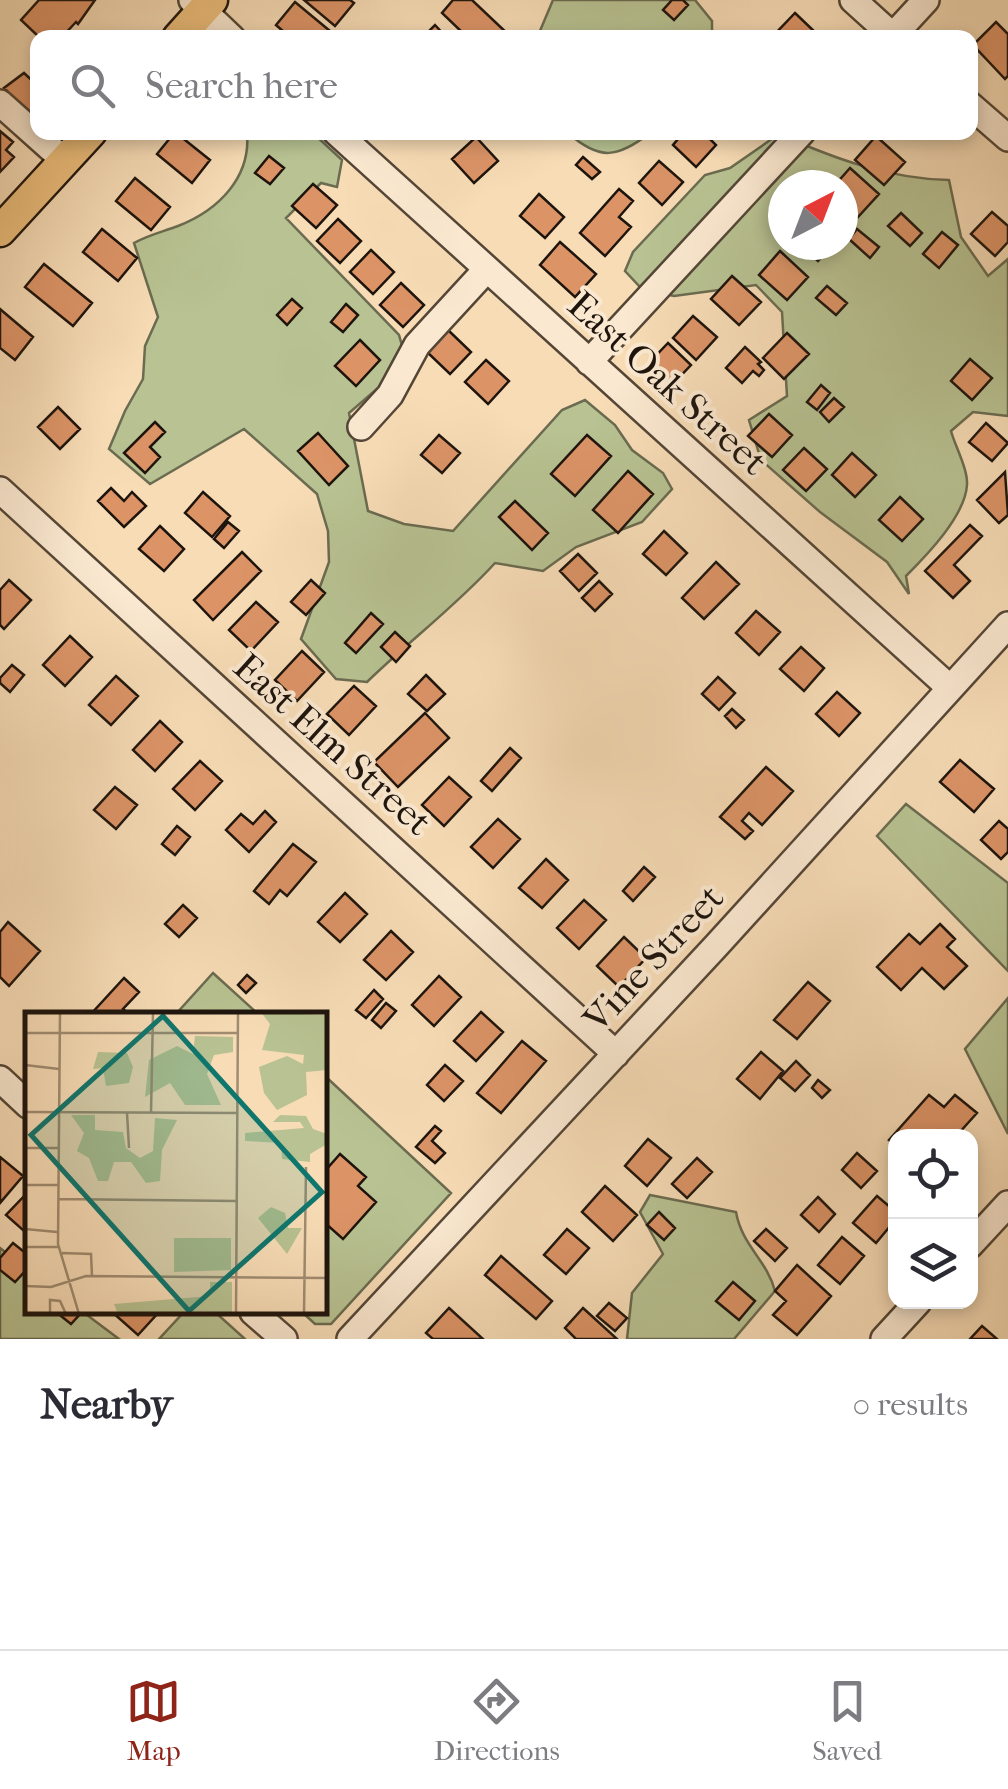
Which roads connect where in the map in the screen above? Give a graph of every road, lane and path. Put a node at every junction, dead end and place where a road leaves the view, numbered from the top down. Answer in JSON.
{"nodes":[{"id":1,"x":853,"y":0,"type":"edge"},
{"id":2,"x":926,"y":0,"type":"edge"},
{"id":3,"x":202,"y":3,"type":"edge"},
{"id":4,"x":183,"y":30,"type":"edge"},
{"id":5,"x":225,"y":30,"type":"edge"},
{"id":6,"x":885,"y":30,"type":"edge"},
{"id":7,"x":899,"y":30,"type":"edge"},
{"id":8,"x":0,"y":103,"type":"edge"},
{"id":9,"x":978,"y":112,"type":"edge"},
{"id":10,"x":30,"y":130,"type":"edge"},
{"id":11,"x":1008,"y":138,"type":"edge"},
{"id":12,"x":41,"y":140,"type":"edge"},
{"id":13,"x":84,"y":140,"type":"edge"},
{"id":14,"x":345,"y":140,"type":"edge"},
{"id":15,"x":795,"y":140,"type":"edge"},
{"id":16,"x":64,"y":161,"type":"junction"},
{"id":17,"x":0,"y":231,"type":"edge"},
{"id":18,"x":486,"y":270,"type":"junction"},
{"id":19,"x":590,"y":362,"type":"junction"},
{"id":20,"x":361,"y":427,"type":"dead end"},
{"id":21,"x":0,"y":490,"type":"edge"},
{"id":22,"x":1008,"y":624,"type":"edge"},
{"id":23,"x":950,"y":688,"type":"junction"},
{"id":24,"x":616,"y":1054,"type":"junction"},
{"id":25,"x":0,"y":1079,"type":"edge"},
{"id":26,"x":25,"y":1102,"type":"edge"},
{"id":27,"x":1008,"y":1204,"type":"edge"},
{"id":28,"x":978,"y":1236,"type":"edge"},
{"id":29,"x":912,"y":1309,"type":"edge"},
{"id":30,"x":255,"y":1314,"type":"edge"},
{"id":31,"x":284,"y":1339,"type":"edge"},
{"id":32,"x":350,"y":1339,"type":"edge"},
{"id":33,"x":884,"y":1339,"type":"edge"}],
"edges":[{"from":1,"to":6,"type":"street"},
{"from":2,"to":7,"type":"street"},
{"from":3,"to":4,"type":"main road"},
{"from":3,"to":5,"type":"street"},
{"from":8,"to":10,"type":"street"},
{"from":9,"to":11,"type":"street"},
{"from":12,"to":16,"type":"street"},
{"from":13,"to":16,"type":"main road"},
{"from":14,"to":18,"type":"street","name":"East Oak Street"},
{"from":15,"to":19,"type":"street"},
{"from":16,"to":17,"type":"main road"},
{"from":18,"to":19,"type":"street","name":"East Oak Street"},
{"from":18,"to":20,"type":"street"},
{"from":19,"to":23,"type":"street","name":"East Oak Street"},
{"from":21,"to":24,"type":"street","name":"East Elm Street"},
{"from":22,"to":23,"type":"street","name":"Vine Street"},
{"from":23,"to":24,"type":"street","name":"Vine Street"},
{"from":24,"to":32,"type":"street","name":"Vine Street"},
{"from":25,"to":26,"type":"street"},
{"from":27,"to":28,"type":"street"},
{"from":29,"to":33,"type":"street"},
{"from":30,"to":31,"type":"street"}]}
